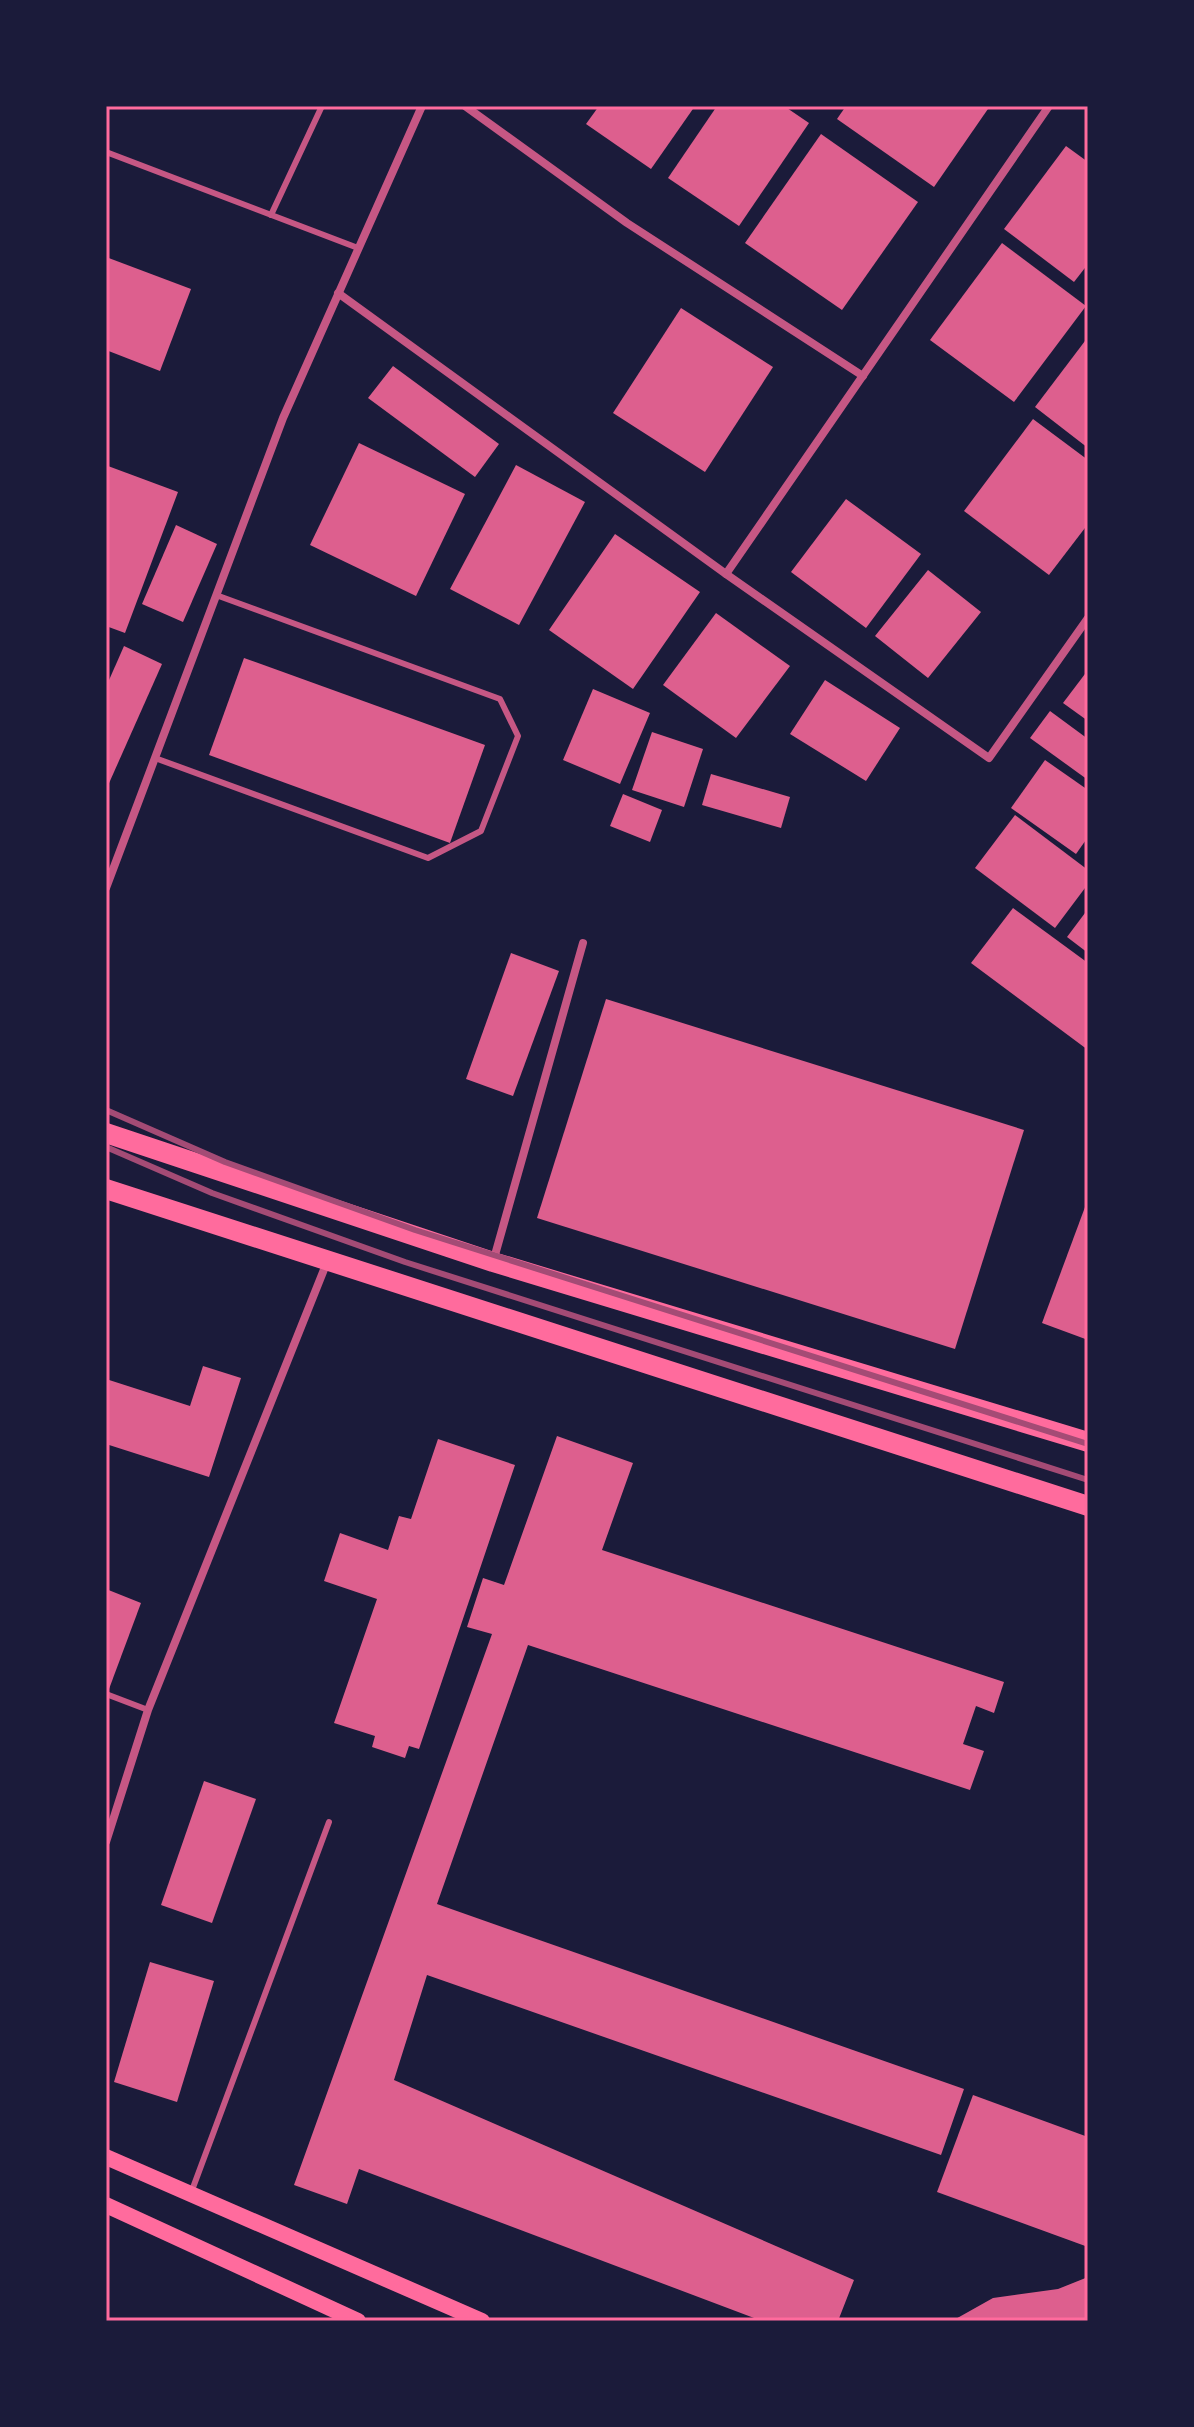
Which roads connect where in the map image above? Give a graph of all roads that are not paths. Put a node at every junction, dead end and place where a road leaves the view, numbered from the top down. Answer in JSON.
{"nodes":[{"id":1,"x":322,"y":106,"type":"edge"},
{"id":2,"x":422,"y":106,"type":"edge"},
{"id":3,"x":465,"y":106,"type":"edge"},
{"id":4,"x":1049,"y":106,"type":"edge"},
{"id":5,"x":106,"y":152,"type":"edge"},
{"id":6,"x":271,"y":215,"type":"junction"},
{"id":7,"x":358,"y":248,"type":"junction"},
{"id":8,"x":338,"y":293,"type":"junction"},
{"id":9,"x":863,"y":376,"type":"junction"},
{"id":10,"x":726,"y":574,"type":"junction"},
{"id":11,"x":216,"y":595,"type":"junction"},
{"id":12,"x":1088,"y":618,"type":"edge"},
{"id":13,"x":155,"y":758,"type":"junction"},
{"id":14,"x":106,"y":888,"type":"edge"},
{"id":15,"x":583,"y":943,"type":"dead end"},
{"id":16,"x":106,"y":1133,"type":"edge"},
{"id":17,"x":106,"y":1189,"type":"edge"},
{"id":18,"x":327,"y":1262,"type":"junction"},
{"id":19,"x":493,"y":1262,"type":"junction"},
{"id":20,"x":1088,"y":1442,"type":"edge"},
{"id":21,"x":1088,"y":1506,"type":"edge"},
{"id":22,"x":106,"y":1694,"type":"edge"},
{"id":23,"x":148,"y":1710,"type":"junction"},
{"id":24,"x":329,"y":1822,"type":"dead end"},
{"id":25,"x":106,"y":1842,"type":"edge"},
{"id":26,"x":106,"y":2157,"type":"edge"},
{"id":27,"x":191,"y":2193,"type":"junction"},
{"id":28,"x":106,"y":2205,"type":"edge"},
{"id":29,"x":352,"y":2320,"type":"edge"},
{"id":30,"x":482,"y":2321,"type":"edge"}],
"edges":[{"from":1,"to":6,"type":"lane"},
{"from":2,"to":7,"type":"street"},
{"from":3,"to":9,"type":"street"},
{"from":4,"to":9,"type":"street"},
{"from":5,"to":6,"type":"lane"},
{"from":6,"to":7,"type":"lane"},
{"from":7,"to":8,"type":"street"},
{"from":8,"to":10,"type":"street"},
{"from":8,"to":11,"type":"street"},
{"from":9,"to":10,"type":"street"},
{"from":10,"to":12,"type":"street"},
{"from":11,"to":13,"type":"street"},
{"from":11,"to":13,"type":"lane"},
{"from":13,"to":14,"type":"street"},
{"from":15,"to":19,"type":"street"},
{"from":16,"to":19,"type":"main road"},
{"from":17,"to":18,"type":"main road"},
{"from":18,"to":21,"type":"main road"},
{"from":18,"to":23,"type":"street"},
{"from":19,"to":20,"type":"main road"},
{"from":22,"to":23,"type":"lane"},
{"from":23,"to":25,"type":"street"},
{"from":24,"to":27,"type":"lane"},
{"from":26,"to":27,"type":"main road"},
{"from":27,"to":30,"type":"main road"},
{"from":28,"to":29,"type":"main road"}]}
